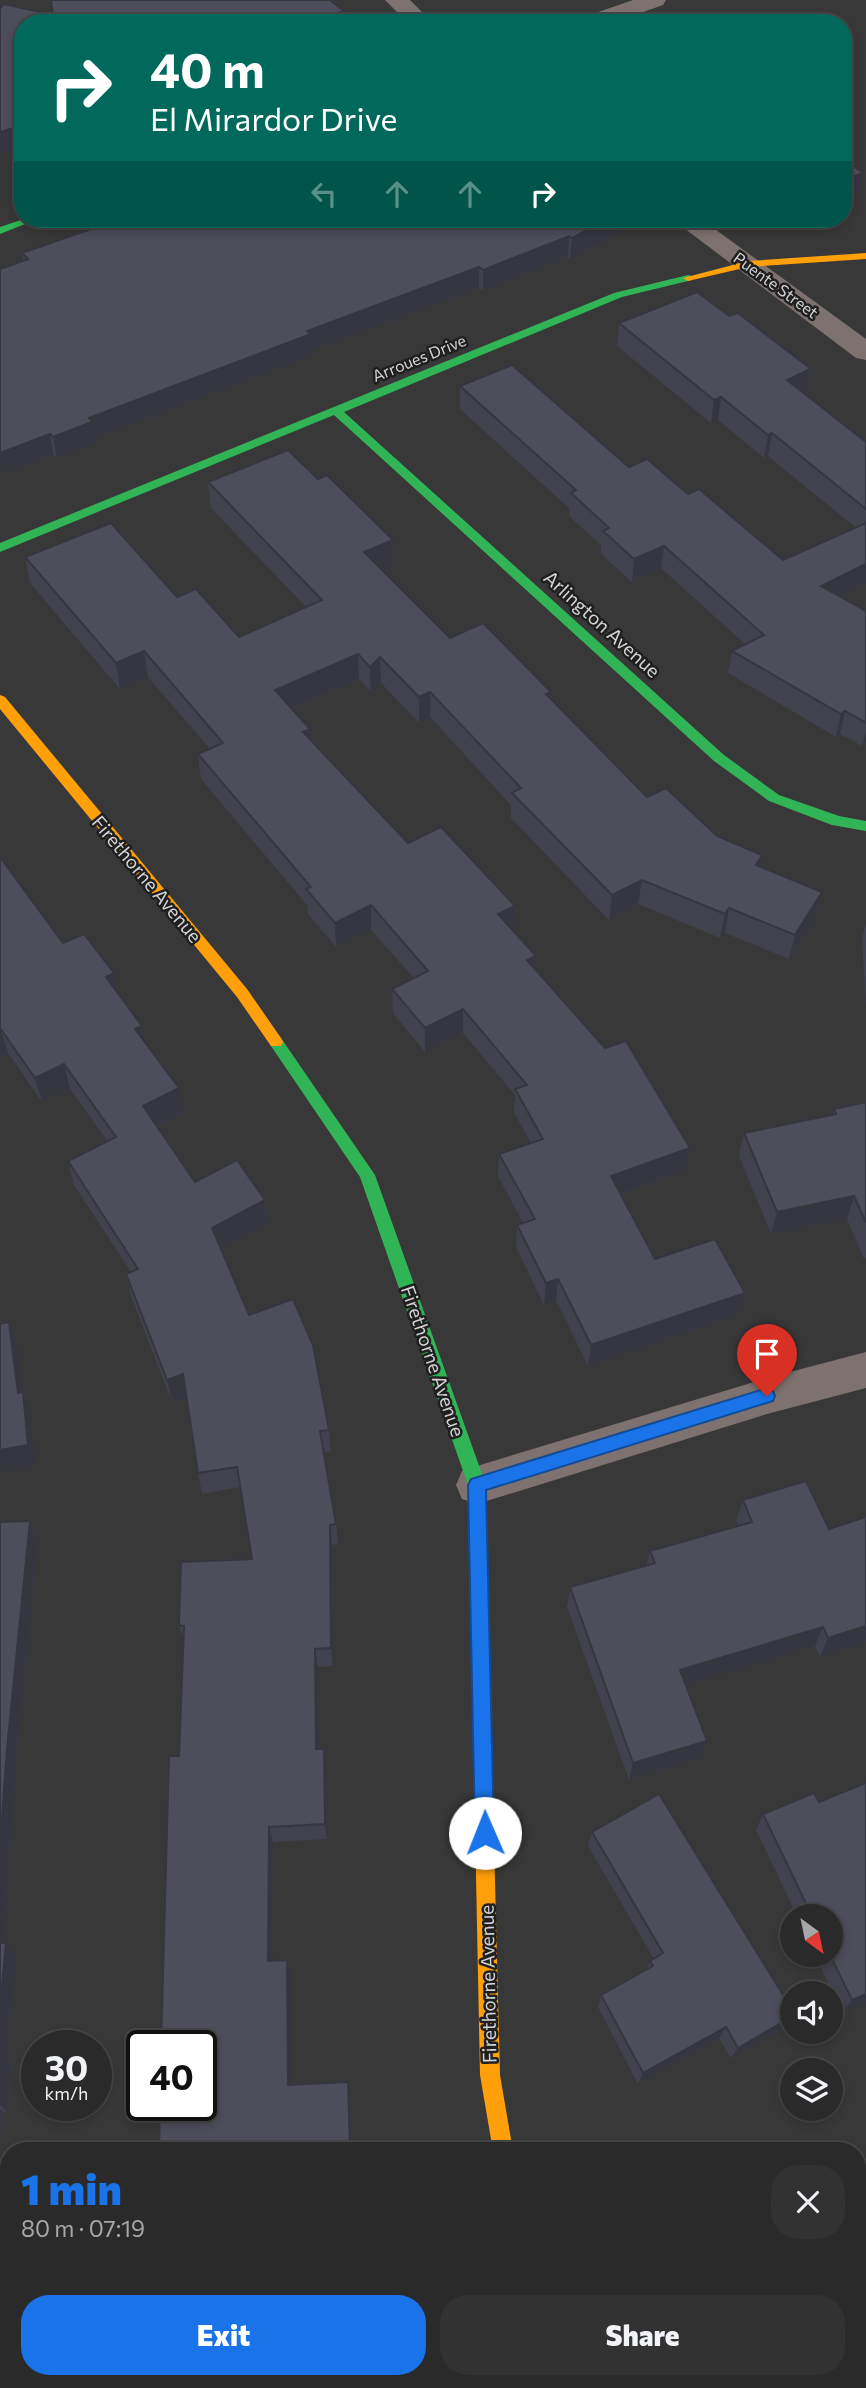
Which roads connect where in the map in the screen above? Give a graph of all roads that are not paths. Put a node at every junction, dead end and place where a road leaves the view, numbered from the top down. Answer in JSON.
{"nodes":[{"id":1,"x":396,"y":0,"type":"edge"},
{"id":2,"x":655,"y":0,"type":"edge"},
{"id":3,"x":412,"y":14,"type":"edge"},
{"id":4,"x":615,"y":14,"type":"edge"},
{"id":5,"x":698,"y":228,"type":"edge"},
{"id":6,"x":866,"y":256,"type":"edge"},
{"id":7,"x":748,"y":264,"type":"junction"},
{"id":8,"x":866,"y":352,"type":"edge"},
{"id":9,"x":336,"y":411,"type":"junction"},
{"id":10,"x":0,"y":548,"type":"edge"},
{"id":11,"x":0,"y":700,"type":"edge"},
{"id":12,"x":866,"y":826,"type":"edge"},
{"id":13,"x":866,"y":1370,"type":"edge"},
{"id":14,"x":477,"y":1485,"type":"junction"},
{"id":15,"x":501,"y":2142,"type":"edge"}],
"edges":[{"from":1,"to":3,"type":"street"},
{"from":2,"to":4,"type":"street"},
{"from":5,"to":7,"type":"street","name":"Puente Street"},
{"from":6,"to":7,"type":"street","name":"Arroues Drive"},
{"from":7,"to":8,"type":"street","name":"Puente Street"},
{"from":7,"to":9,"type":"street","name":"Arroues Drive"},
{"from":9,"to":10,"type":"street","name":"Arroues Drive"},
{"from":9,"to":12,"type":"street","name":"Arlington Avenue"},
{"from":11,"to":14,"type":"street","name":"Firethorne Avenue"},
{"from":13,"to":14,"type":"street"},
{"from":14,"to":15,"type":"street","name":"Firethorne Avenue"}]}
